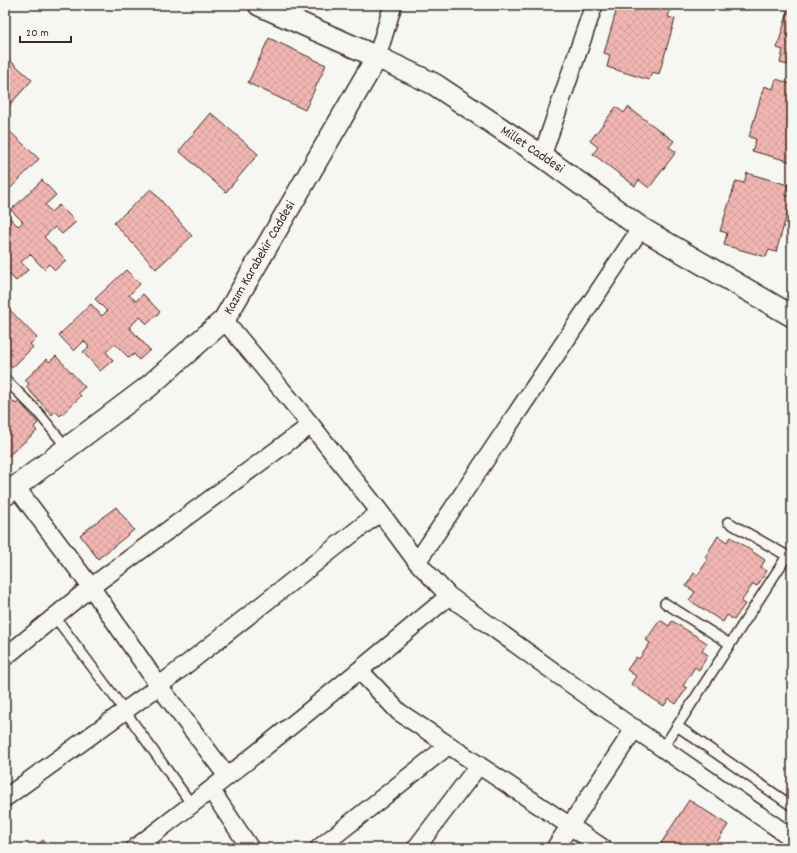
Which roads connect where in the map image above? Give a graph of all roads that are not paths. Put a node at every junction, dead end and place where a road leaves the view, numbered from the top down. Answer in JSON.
{"nodes":[{"id":1,"x":259,"y":5,"type":"edge"},
{"id":2,"x":393,"y":5,"type":"edge"},
{"id":3,"x":594,"y":5,"type":"edge"},
{"id":4,"x":377,"y":57,"type":"junction"},
{"id":5,"x":542,"y":156,"type":"junction"},
{"id":6,"x":641,"y":228,"type":"junction"},
{"id":7,"x":792,"y":316,"type":"edge"},
{"id":8,"x":224,"y":320,"type":"junction"},
{"id":9,"x":5,"y":379,"type":"edge"},
{"id":10,"x":311,"y":425,"type":"junction"},
{"id":11,"x":67,"y":448,"type":"junction"},
{"id":12,"x":10,"y":491,"type":"edge"},
{"id":13,"x":380,"y":512,"type":"junction"},
{"id":14,"x":728,"y":522,"type":"dead end"},
{"id":15,"x":790,"y":558,"type":"edge"},
{"id":16,"x":418,"y":562,"type":"junction"},
{"id":17,"x":91,"y":587,"type":"junction"},
{"id":18,"x":448,"y":596,"type":"junction"},
{"id":19,"x":665,"y":603,"type":"dead end"},
{"id":20,"x":55,"y":617,"type":"junction"},
{"id":21,"x":730,"y":644,"type":"junction"},
{"id":22,"x":5,"y":657,"type":"edge"},
{"id":23,"x":360,"y":670,"type":"junction"},
{"id":24,"x":159,"y":686,"type":"junction"},
{"id":25,"x":125,"y":710,"type":"junction"},
{"id":26,"x":677,"y":726,"type":"junction"},
{"id":27,"x":635,"y":728,"type":"junction"},
{"id":28,"x":449,"y":745,"type":"junction"},
{"id":29,"x":663,"y":748,"type":"junction"},
{"id":30,"x":479,"y":764,"type":"junction"},
{"id":31,"x":227,"y":776,"type":"junction"},
{"id":32,"x":210,"y":790,"type":"junction"},
{"id":33,"x":5,"y":798,"type":"edge"},
{"id":34,"x":192,"y":805,"type":"junction"},
{"id":35,"x":792,"y":806,"type":"edge"},
{"id":36,"x":570,"y":826,"type":"junction"},
{"id":37,"x":792,"y":838,"type":"edge"},
{"id":38,"x":135,"y":848,"type":"edge"},
{"id":39,"x":250,"y":848,"type":"edge"},
{"id":40,"x":319,"y":848,"type":"edge"},
{"id":41,"x":416,"y":848,"type":"edge"},
{"id":42,"x":555,"y":848,"type":"edge"},
{"id":43,"x":603,"y":848,"type":"edge"}],
"edges":[{"from":1,"to":4,"type":"street","name":"Millet Caddesi"},
{"from":2,"to":4,"type":"street"},
{"from":3,"to":5,"type":"street"},
{"from":4,"to":5,"type":"street","name":"Millet Caddesi"},
{"from":4,"to":8,"type":"street","name":"Kazım Karabekir Caddesi"},
{"from":5,"to":6,"type":"street","name":"Millet Caddesi"},
{"from":6,"to":7,"type":"street","name":"Millet Caddesi"},
{"from":6,"to":16,"type":"street"},
{"from":8,"to":10,"type":"street"},
{"from":8,"to":11,"type":"street","name":"Kazım Karabekir Caddesi"},
{"from":9,"to":11,"type":"lane"},
{"from":10,"to":13,"type":"street"},
{"from":10,"to":17,"type":"street"},
{"from":11,"to":12,"type":"street","name":"Kazım Karabekir Caddesi"},
{"from":12,"to":17,"type":"street"},
{"from":13,"to":16,"type":"street"},
{"from":13,"to":24,"type":"street"},
{"from":14,"to":15,"type":"lane"},
{"from":15,"to":21,"type":"lane"},
{"from":16,"to":18,"type":"street"},
{"from":17,"to":20,"type":"street"},
{"from":17,"to":24,"type":"street"},
{"from":18,"to":23,"type":"street"},
{"from":18,"to":27,"type":"street"},
{"from":19,"to":21,"type":"lane"},
{"from":20,"to":22,"type":"street"},
{"from":20,"to":25,"type":"lane"},
{"from":21,"to":26,"type":"lane"},
{"from":23,"to":28,"type":"street"},
{"from":23,"to":31,"type":"street"},
{"from":24,"to":25,"type":"street"},
{"from":24,"to":31,"type":"street"},
{"from":25,"to":33,"type":"street"},
{"from":25,"to":34,"type":"lane"},
{"from":26,"to":29,"type":"lane"},
{"from":26,"to":35,"type":"lane"},
{"from":27,"to":29,"type":"street"},
{"from":27,"to":36,"type":"street"},
{"from":28,"to":30,"type":"street"},
{"from":28,"to":40,"type":"street"},
{"from":29,"to":37,"type":"street"},
{"from":30,"to":36,"type":"street"},
{"from":30,"to":41,"type":"street"},
{"from":31,"to":32,"type":"street"},
{"from":32,"to":34,"type":"street"},
{"from":32,"to":39,"type":"street"},
{"from":34,"to":38,"type":"street"},
{"from":36,"to":42,"type":"street"},
{"from":36,"to":43,"type":"street"}]}
